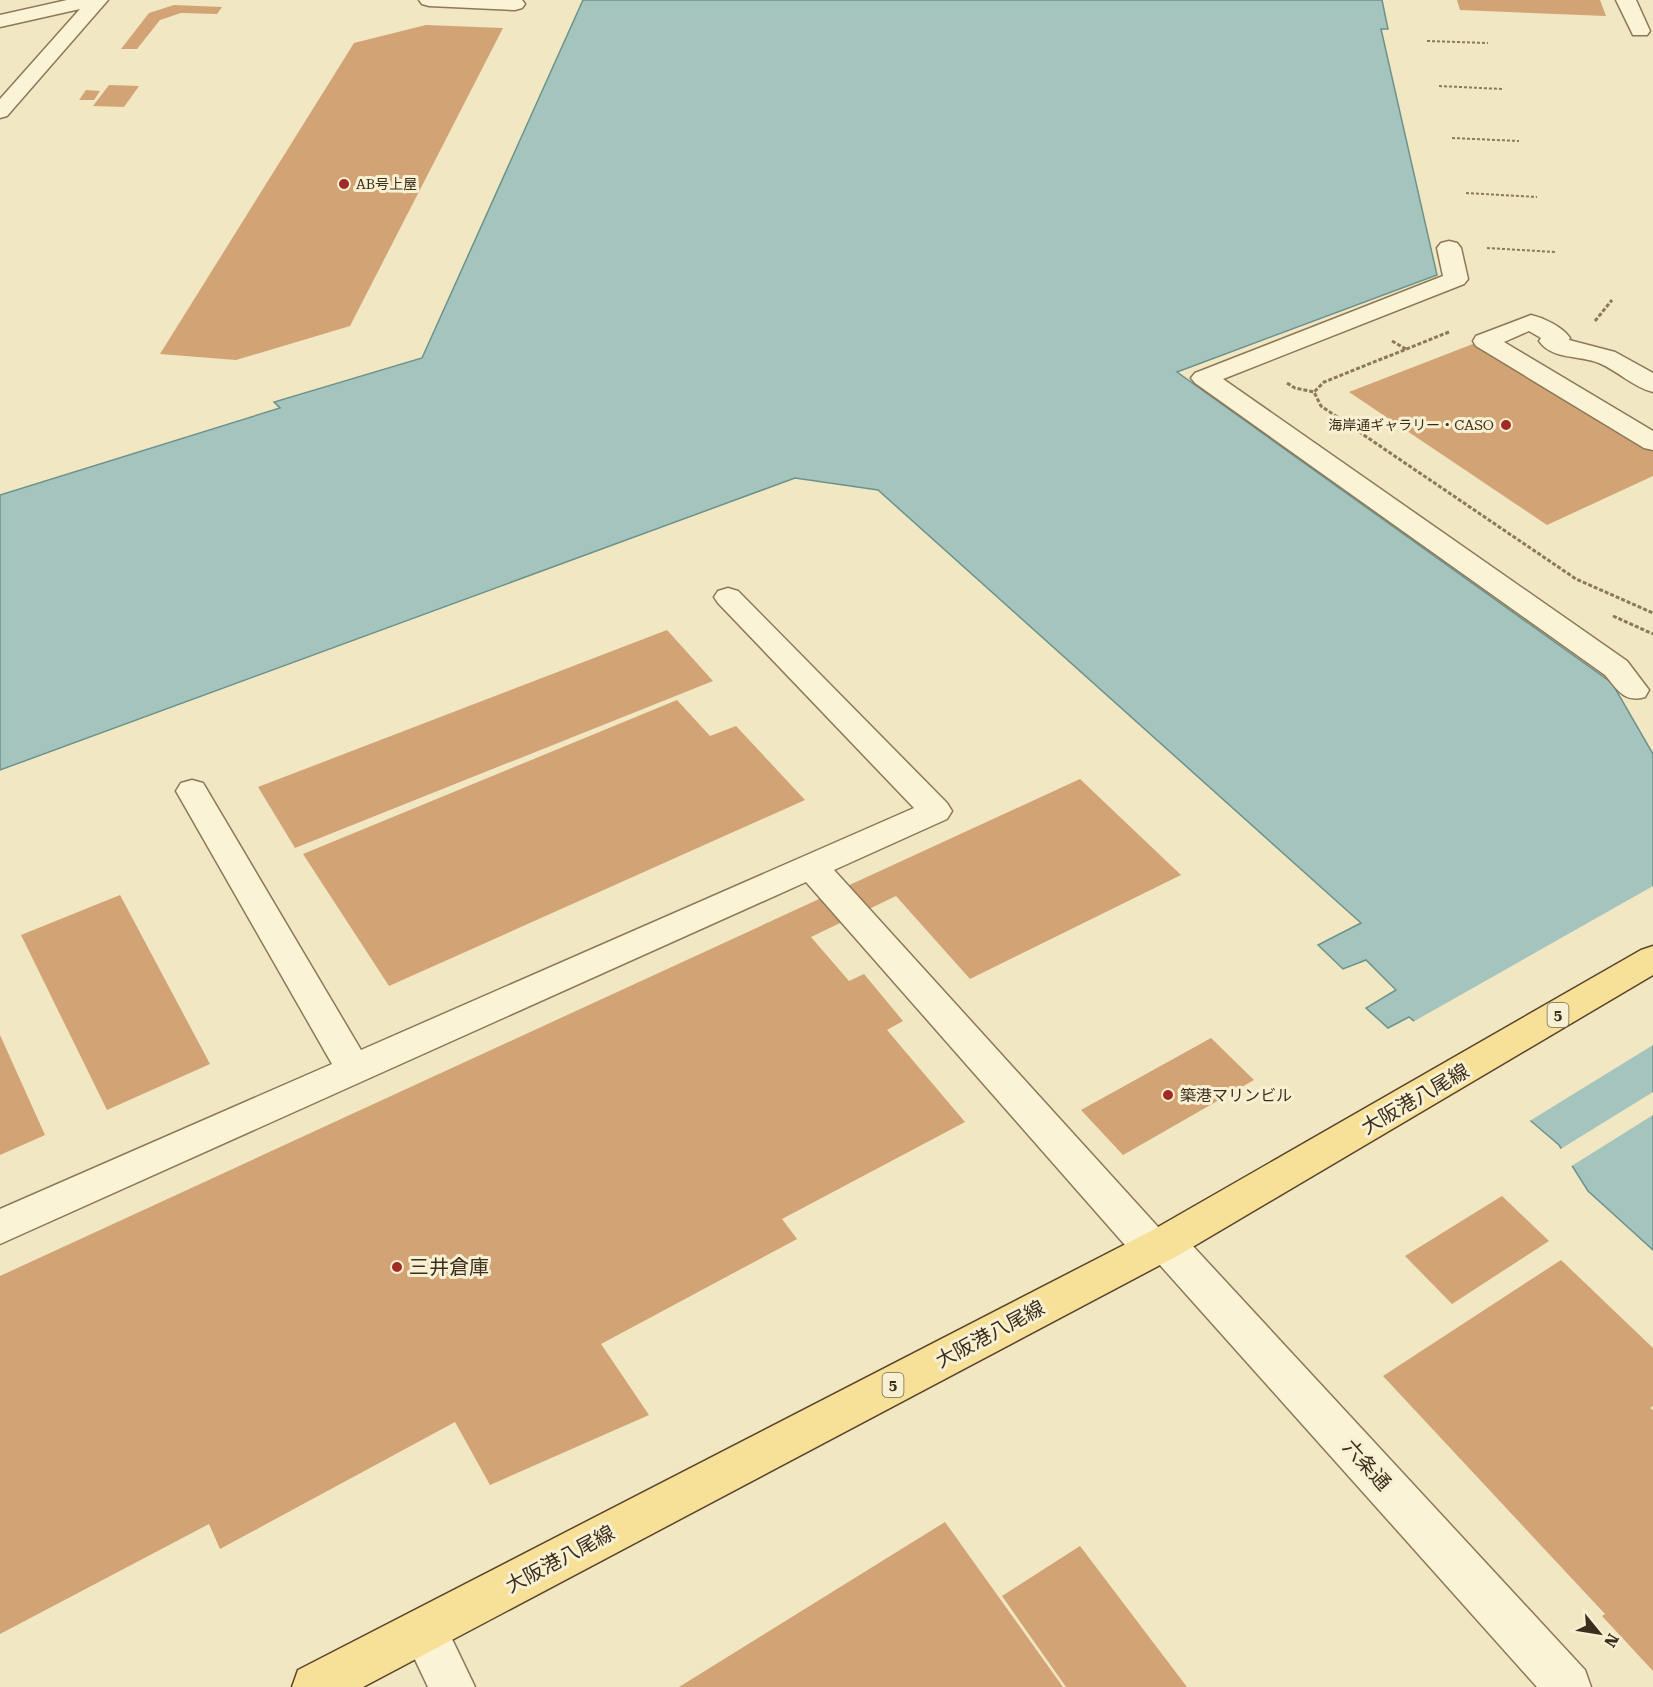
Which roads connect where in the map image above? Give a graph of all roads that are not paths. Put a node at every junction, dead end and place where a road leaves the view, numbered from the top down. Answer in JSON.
{"nodes":[{"id":1,"x":93,"y":0,"type":"edge"},
{"id":2,"x":98,"y":0,"type":"edge"},
{"id":3,"x":429,"y":0,"type":"edge"},
{"id":4,"x":1626,"y":0,"type":"edge"},
{"id":5,"x":515,"y":4,"type":"dead end"},
{"id":6,"x":0,"y":21,"type":"edge"},
{"id":7,"x":1640,"y":31,"type":"dead end"},
{"id":8,"x":0,"y":112,"type":"edge"},
{"id":9,"x":1449,"y":248,"type":"dead end"},
{"id":10,"x":1653,"y":384,"type":"edge"},
{"id":11,"x":1653,"y":442,"type":"edge"},
{"id":12,"x":728,"y":597,"type":"dead end"},
{"id":13,"x":1634,"y":690,"type":"dead end"},
{"id":14,"x":192,"y":791,"type":"dead end"},
{"id":15,"x":811,"y":866,"type":"junction"},
{"id":16,"x":1653,"y":960,"type":"edge"},
{"id":17,"x":354,"y":1070,"type":"junction"},
{"id":18,"x":0,"y":1227,"type":"edge"},
{"id":19,"x":1159,"y":1246,"type":"junction"},
{"id":20,"x":424,"y":1630,"type":"junction"},
{"id":21,"x":315,"y":1687,"type":"edge"},
{"id":22,"x":452,"y":1687,"type":"edge"},
{"id":23,"x":1568,"y":1687,"type":"edge"}],
"edges":[{"from":1,"to":6,"type":"street"},
{"from":2,"to":8,"type":"street"},
{"from":3,"to":5,"type":"street"},
{"from":4,"to":7,"type":"street"},
{"from":9,"to":13,"type":"street"},
{"from":10,"to":11,"type":"street"},
{"from":12,"to":15,"type":"street"},
{"from":14,"to":17,"type":"street"},
{"from":15,"to":17,"type":"street"},
{"from":15,"to":19,"type":"street","name":"六条通"},
{"from":16,"to":19,"type":"main road","name":"大阪港八尾線","number":"5"},
{"from":17,"to":18,"type":"street"},
{"from":19,"to":20,"type":"main road","name":"大阪港八尾線","number":"5"},
{"from":19,"to":23,"type":"street","name":"六条通"},
{"from":20,"to":21,"type":"main road","name":"大阪港八尾線","number":"5"},
{"from":20,"to":22,"type":"street"}]}
